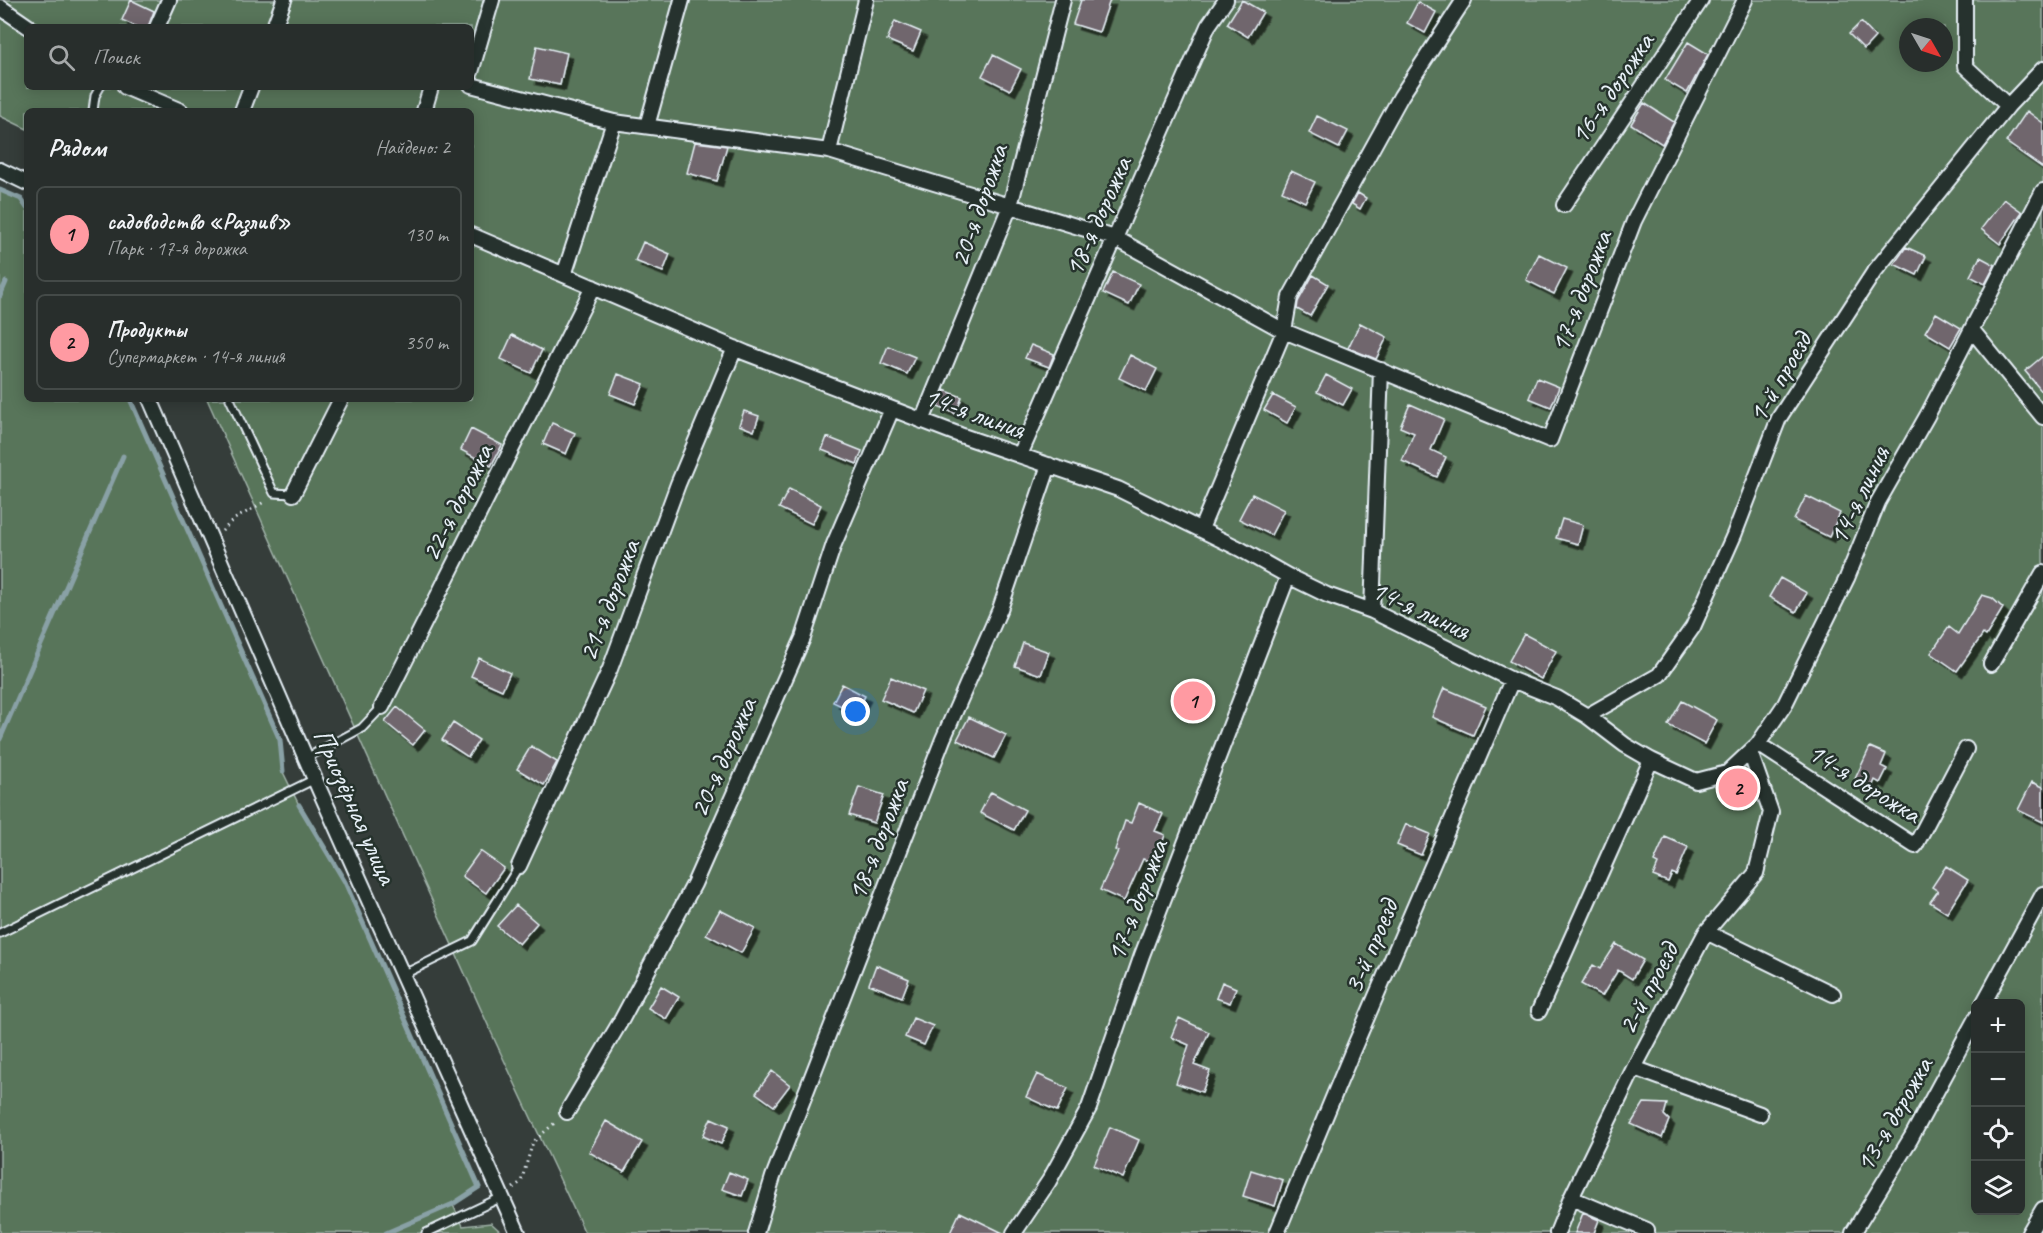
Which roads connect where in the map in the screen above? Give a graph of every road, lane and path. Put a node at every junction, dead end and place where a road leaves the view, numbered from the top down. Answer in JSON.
{"nodes":[{"id":1,"x":169,"y":0,"type":"edge"},
{"id":2,"x":284,"y":0,"type":"edge"},
{"id":3,"x":492,"y":0,"type":"edge"},
{"id":4,"x":682,"y":0,"type":"edge"},
{"id":5,"x":866,"y":0,"type":"edge"},
{"id":6,"x":1063,"y":0,"type":"edge"},
{"id":7,"x":1226,"y":0,"type":"edge"},
{"id":8,"x":1464,"y":0,"type":"edge"},
{"id":9,"x":1701,"y":0,"type":"edge"},
{"id":10,"x":1745,"y":0,"type":"edge"},
{"id":11,"x":1965,"y":0,"type":"edge"},
{"id":12,"x":0,"y":7,"type":"edge"},
{"id":13,"x":25,"y":24,"type":"edge"},
{"id":14,"x":158,"y":24,"type":"edge"},
{"id":15,"x":275,"y":24,"type":"edge"},
{"id":16,"x":474,"y":62,"type":"edge"},
{"id":17,"x":2043,"y":69,"type":"edge"},
{"id":18,"x":474,"y":86,"type":"edge"},
{"id":19,"x":98,"y":90,"type":"edge"},
{"id":20,"x":133,"y":90,"type":"edge"},
{"id":21,"x":250,"y":90,"type":"edge"},
{"id":22,"x":430,"y":90,"type":"edge"},
{"id":23,"x":2008,"y":106,"type":"junction"},
{"id":24,"x":93,"y":108,"type":"edge"},
{"id":25,"x":174,"y":108,"type":"edge"},
{"id":26,"x":243,"y":108,"type":"edge"},
{"id":27,"x":425,"y":108,"type":"edge"},
{"id":28,"x":614,"y":122,"type":"junction"},
{"id":29,"x":647,"y":126,"type":"junction"},
{"id":30,"x":829,"y":151,"type":"junction"},
{"id":31,"x":0,"y":170,"type":"edge"},
{"id":32,"x":24,"y":182,"type":"edge"},
{"id":33,"x":2043,"y":191,"type":"edge"},
{"id":34,"x":1564,"y":205,"type":"dead end"},
{"id":35,"x":1010,"y":206,"type":"junction"},
{"id":36,"x":474,"y":236,"type":"edge"},
{"id":37,"x":1115,"y":238,"type":"junction"},
{"id":38,"x":564,"y":275,"type":"junction"},
{"id":39,"x":593,"y":287,"type":"junction"},
{"id":40,"x":1972,"y":330,"type":"junction"},
{"id":41,"x":1284,"y":331,"type":"junction"},
{"id":42,"x":735,"y":348,"type":"junction"},
{"id":43,"x":1381,"y":370,"type":"junction"},
{"id":44,"x":151,"y":402,"type":"edge"},
{"id":45,"x":231,"y":402,"type":"edge"},
{"id":46,"x":339,"y":402,"type":"edge"},
{"id":47,"x":892,"y":409,"type":"junction"},
{"id":48,"x":2043,"y":417,"type":"edge"},
{"id":49,"x":922,"y":421,"type":"junction"},
{"id":50,"x":1020,"y":455,"type":"junction"},
{"id":51,"x":1049,"y":465,"type":"junction"},
{"id":52,"x":274,"y":493,"type":"junction"},
{"id":53,"x":293,"y":494,"type":"joint"},
{"id":54,"x":1201,"y":529,"type":"junction"},
{"id":55,"x":223,"y":531,"type":"dead end"},
{"id":56,"x":2043,"y":573,"type":"edge"},
{"id":57,"x":1288,"y":576,"type":"junction"},
{"id":58,"x":1372,"y":611,"type":"junction"},
{"id":59,"x":1991,"y":664,"type":"dead end"},
{"id":60,"x":1512,"y":680,"type":"junction"},
{"id":61,"x":382,"y":708,"type":"joint"},
{"id":62,"x":1587,"y":716,"type":"junction"},
{"id":63,"x":1754,"y":748,"type":"junction"},
{"id":64,"x":1966,"y":749,"type":"dead end"},
{"id":65,"x":306,"y":758,"type":"junction"},
{"id":66,"x":1651,"y":760,"type":"junction"},
{"id":67,"x":315,"y":779,"type":"junction"},
{"id":68,"x":519,"y":866,"type":"joint"},
{"id":69,"x":2043,"y":894,"type":"edge"},
{"id":70,"x":1706,"y":932,"type":"junction"},
{"id":71,"x":0,"y":933,"type":"edge"},
{"id":72,"x":402,"y":975,"type":"junction"},
{"id":73,"x":1833,"y":994,"type":"dead end"},
{"id":74,"x":1986,"y":999,"type":"edge"},
{"id":75,"x":1539,"y":1011,"type":"dead end"},
{"id":76,"x":1971,"y":1027,"type":"edge"},
{"id":77,"x":1634,"y":1068,"type":"junction"},
{"id":78,"x":567,"y":1112,"type":"joint"},
{"id":79,"x":1760,"y":1114,"type":"dead end"},
{"id":80,"x":506,"y":1193,"type":"junction"},
{"id":81,"x":1571,"y":1198,"type":"junction"},
{"id":82,"x":2043,"y":1209,"type":"edge"},
{"id":83,"x":1647,"y":1230,"type":"dead end"},
{"id":84,"x":426,"y":1233,"type":"edge"},
{"id":85,"x":518,"y":1233,"type":"edge"},
{"id":86,"x":756,"y":1233,"type":"edge"},
{"id":87,"x":1014,"y":1233,"type":"edge"},
{"id":88,"x":1277,"y":1233,"type":"edge"},
{"id":89,"x":1557,"y":1233,"type":"edge"},
{"id":90,"x":1853,"y":1233,"type":"edge"},
{"id":91,"x":2029,"y":1233,"type":"edge"}],
"edges":[{"from":1,"to":14,"type":"street"},
{"from":2,"to":15,"type":"street"},
{"from":3,"to":16,"type":"street"},
{"from":4,"to":29,"type":"street"},
{"from":5,"to":30,"type":"street"},
{"from":6,"to":35,"type":"street","name":"20-я дорожка"},
{"from":7,"to":37,"type":"street","name":"18-я дорожка"},
{"from":8,"to":41,"type":"street"},
{"from":9,"to":34,"type":"street","name":"16-я дорожка"},
{"from":10,"to":43,"type":"street","name":"17-я дорожка"},
{"from":11,"to":23,"type":"street"},
{"from":12,"to":13,"type":"street"},
{"from":17,"to":23,"type":"street","name":"1-й проезд"},
{"from":18,"to":28,"type":"street","name":"17-я дорожка"},
{"from":19,"to":24,"type":"lane"},
{"from":20,"to":25,"type":"street"},
{"from":21,"to":26,"type":"street"},
{"from":22,"to":27,"type":"street"},
{"from":23,"to":62,"type":"street","name":"1-й проезд"},
{"from":28,"to":29,"type":"street","name":"17-я дорожка"},
{"from":28,"to":38,"type":"street"},
{"from":29,"to":30,"type":"street","name":"17-я дорожка"},
{"from":30,"to":35,"type":"street","name":"17-я дорожка"},
{"from":31,"to":32,"type":"street"},
{"from":33,"to":40,"type":"street","name":"14-я линия"},
{"from":35,"to":37,"type":"street","name":"17-я дорожка"},
{"from":35,"to":49,"type":"street","name":"20-я дорожка"},
{"from":36,"to":38,"type":"street","name":"14-я линия"},
{"from":37,"to":41,"type":"street","name":"17-я дорожка"},
{"from":37,"to":50,"type":"street","name":"18-я дорожка"},
{"from":38,"to":39,"type":"street","name":"14-я линия"},
{"from":39,"to":42,"type":"street","name":"14-я линия"},
{"from":39,"to":61,"type":"street","name":"22-я дорожка"},
{"from":40,"to":48,"type":"street"},
{"from":40,"to":63,"type":"street","name":"14-я линия"},
{"from":41,"to":43,"type":"street","name":"17-я дорожка"},
{"from":41,"to":54,"type":"street"},
{"from":42,"to":47,"type":"street","name":"14-я линия"},
{"from":42,"to":68,"type":"street","name":"21-я дорожка"},
{"from":43,"to":58,"type":"street"},
{"from":44,"to":65,"type":"street","name":"Приозёрная улица"},
{"from":45,"to":52,"type":"lane"},
{"from":46,"to":53,"type":"street"},
{"from":47,"to":49,"type":"street","name":"14-я линия"},
{"from":47,"to":78,"type":"street","name":"20-я дорожка"},
{"from":49,"to":50,"type":"street","name":"14-я линия"},
{"from":50,"to":51,"type":"street","name":"14-я линия"},
{"from":51,"to":54,"type":"street","name":"14-я линия"},
{"from":51,"to":86,"type":"street","name":"18-я дорожка"},
{"from":52,"to":53,"type":"lane"},
{"from":52,"to":55,"type":"path"},
{"from":54,"to":57,"type":"street","name":"14-я линия"},
{"from":56,"to":59,"type":"street"},
{"from":57,"to":58,"type":"street","name":"14-я линия"},
{"from":57,"to":87,"type":"street","name":"17-я дорожка"},
{"from":58,"to":60,"type":"street","name":"14-я линия"},
{"from":60,"to":62,"type":"street","name":"14-я линия"},
{"from":60,"to":88,"type":"street","name":"3-й проезд"},
{"from":61,"to":65,"type":"lane"},
{"from":62,"to":66,"type":"street","name":"14-я линия"},
{"from":63,"to":64,"type":"street","name":"14-я дорожка"},
{"from":63,"to":66,"type":"street","name":"14-я линия"},
{"from":63,"to":70,"type":"street","name":"2-й проезд"},
{"from":65,"to":67,"type":"street","name":"Приозёрная улица"},
{"from":66,"to":75,"type":"street"},
{"from":67,"to":71,"type":"lane"},
{"from":67,"to":72,"type":"street","name":"Приозёрная улица"},
{"from":68,"to":72,"type":"lane"},
{"from":69,"to":74,"type":"street"},
{"from":70,"to":73,"type":"street","name":"2-й проезд"},
{"from":70,"to":77,"type":"street","name":"2-й проезд"},
{"from":72,"to":80,"type":"street","name":"Приозёрная улица"},
{"from":76,"to":90,"type":"street","name":"13-я дорожка"},
{"from":77,"to":79,"type":"street","name":"2-й проезд"},
{"from":77,"to":81,"type":"street","name":"2-й проезд"},
{"from":78,"to":80,"type":"path"},
{"from":80,"to":84,"type":"lane"},
{"from":80,"to":85,"type":"street","name":"Приозёрная улица"},
{"from":81,"to":83,"type":"street"},
{"from":81,"to":89,"type":"street","name":"2-й проезд"},
{"from":82,"to":91,"type":"street"}]}
